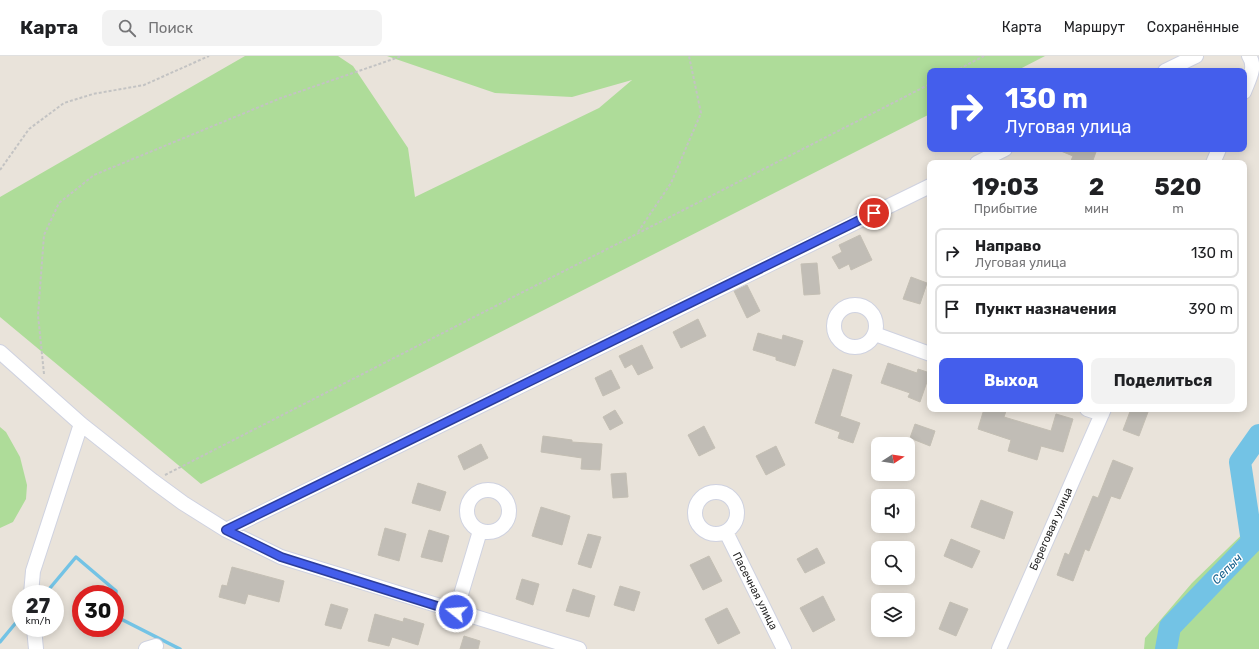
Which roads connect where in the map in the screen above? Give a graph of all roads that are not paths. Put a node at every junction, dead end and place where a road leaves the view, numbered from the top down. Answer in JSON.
{"nodes":[{"id":1,"x":1196,"y":56,"type":"edge"},
{"id":2,"x":1249,"y":56,"type":"edge"},
{"id":3,"x":1171,"y":68,"type":"edge"},
{"id":4,"x":1247,"y":84,"type":"edge"},
{"id":5,"x":1000,"y":152,"type":"edge"},
{"id":6,"x":983,"y":160,"type":"edge"},
{"id":7,"x":927,"y":187,"type":"edge"},
{"id":8,"x":875,"y":334,"type":"dead end"},
{"id":9,"x":0,"y":352,"type":"edge"},
{"id":10,"x":927,"y":353,"type":"edge"},
{"id":11,"x":1103,"y":412,"type":"edge"},
{"id":12,"x":82,"y":424,"type":"junction"},
{"id":13,"x":226,"y":530,"type":"junction"},
{"id":14,"x":480,"y":531,"type":"dead end"},
{"id":15,"x":726,"y":532,"type":"dead end"},
{"id":16,"x":32,"y":585,"type":"edge"},
{"id":17,"x":456,"y":612,"type":"junction"},
{"id":18,"x":35,"y":637,"type":"edge"},
{"id":19,"x":36,"y":649,"type":"edge"},
{"id":20,"x":578,"y":649,"type":"edge"},
{"id":21,"x":784,"y":649,"type":"edge"},
{"id":22,"x":999,"y":649,"type":"edge"}],
"edges":[{"from":1,"to":3,"type":"street"},
{"from":2,"to":4,"type":"street"},
{"from":5,"to":6,"type":"street"},
{"from":7,"to":13,"type":"street"},
{"from":8,"to":10,"type":"street"},
{"from":9,"to":12,"type":"street"},
{"from":11,"to":22,"type":"street","name":"Береговая улица"},
{"from":12,"to":13,"type":"street"},
{"from":12,"to":16,"type":"street"},
{"from":13,"to":17,"type":"street"},
{"from":14,"to":17,"type":"street"},
{"from":15,"to":21,"type":"street","name":"Пасечная улица"},
{"from":17,"to":20,"type":"street"},
{"from":18,"to":19,"type":"street"}]}
